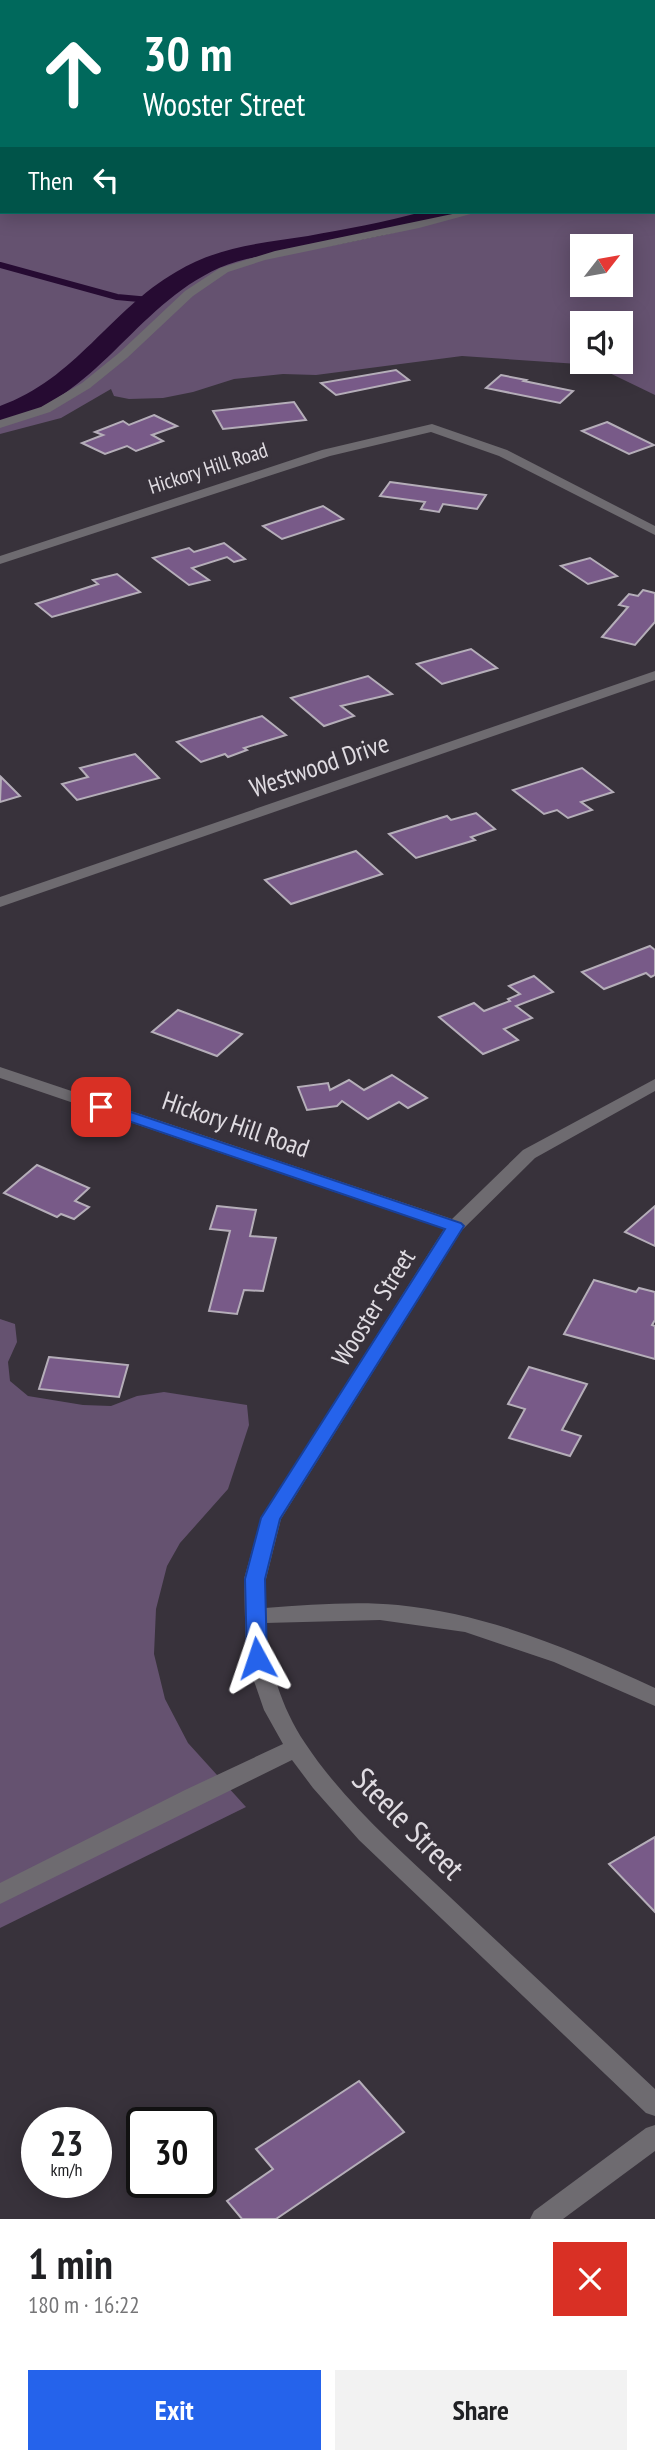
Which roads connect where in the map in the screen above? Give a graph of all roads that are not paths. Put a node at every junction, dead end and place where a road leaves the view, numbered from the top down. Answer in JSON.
{"nodes":[{"id":1,"x":463,"y":214,"type":"edge"},
{"id":2,"x":0,"y":424,"type":"edge"},
{"id":3,"x":655,"y":531,"type":"edge"},
{"id":4,"x":0,"y":560,"type":"edge"},
{"id":5,"x":655,"y":675,"type":"edge"},
{"id":6,"x":0,"y":902,"type":"edge"},
{"id":7,"x":0,"y":1072,"type":"edge"},
{"id":8,"x":655,"y":1084,"type":"edge"},
{"id":9,"x":455,"y":1226,"type":"junction"},
{"id":10,"x":271,"y":1518,"type":"joint"},
{"id":11,"x":254,"y":1616,"type":"junction"},
{"id":12,"x":655,"y":1698,"type":"edge"},
{"id":13,"x":296,"y":1748,"type":"junction"},
{"id":14,"x":0,"y":1894,"type":"edge"},
{"id":15,"x":655,"y":2105,"type":"edge"},
{"id":16,"x":655,"y":2136,"type":"edge"},
{"id":17,"x":543,"y":2219,"type":"edge"}],
"edges":[{"from":1,"to":2,"type":"street"},
{"from":3,"to":4,"type":"street","name":"Hickory Hill Road"},
{"from":5,"to":6,"type":"street","name":"Westwood Drive"},
{"from":7,"to":9,"type":"street","name":"Hickory Hill Road"},
{"from":8,"to":9,"type":"street","name":"Wooster Street"},
{"from":9,"to":10,"type":"street","name":"Wooster Street"},
{"from":10,"to":11,"type":"street","name":"Steele Street"},
{"from":11,"to":12,"type":"street"},
{"from":11,"to":13,"type":"street","name":"Steele Street"},
{"from":13,"to":14,"type":"street"},
{"from":13,"to":15,"type":"street","name":"Steele Street"},
{"from":16,"to":17,"type":"street"}]}
